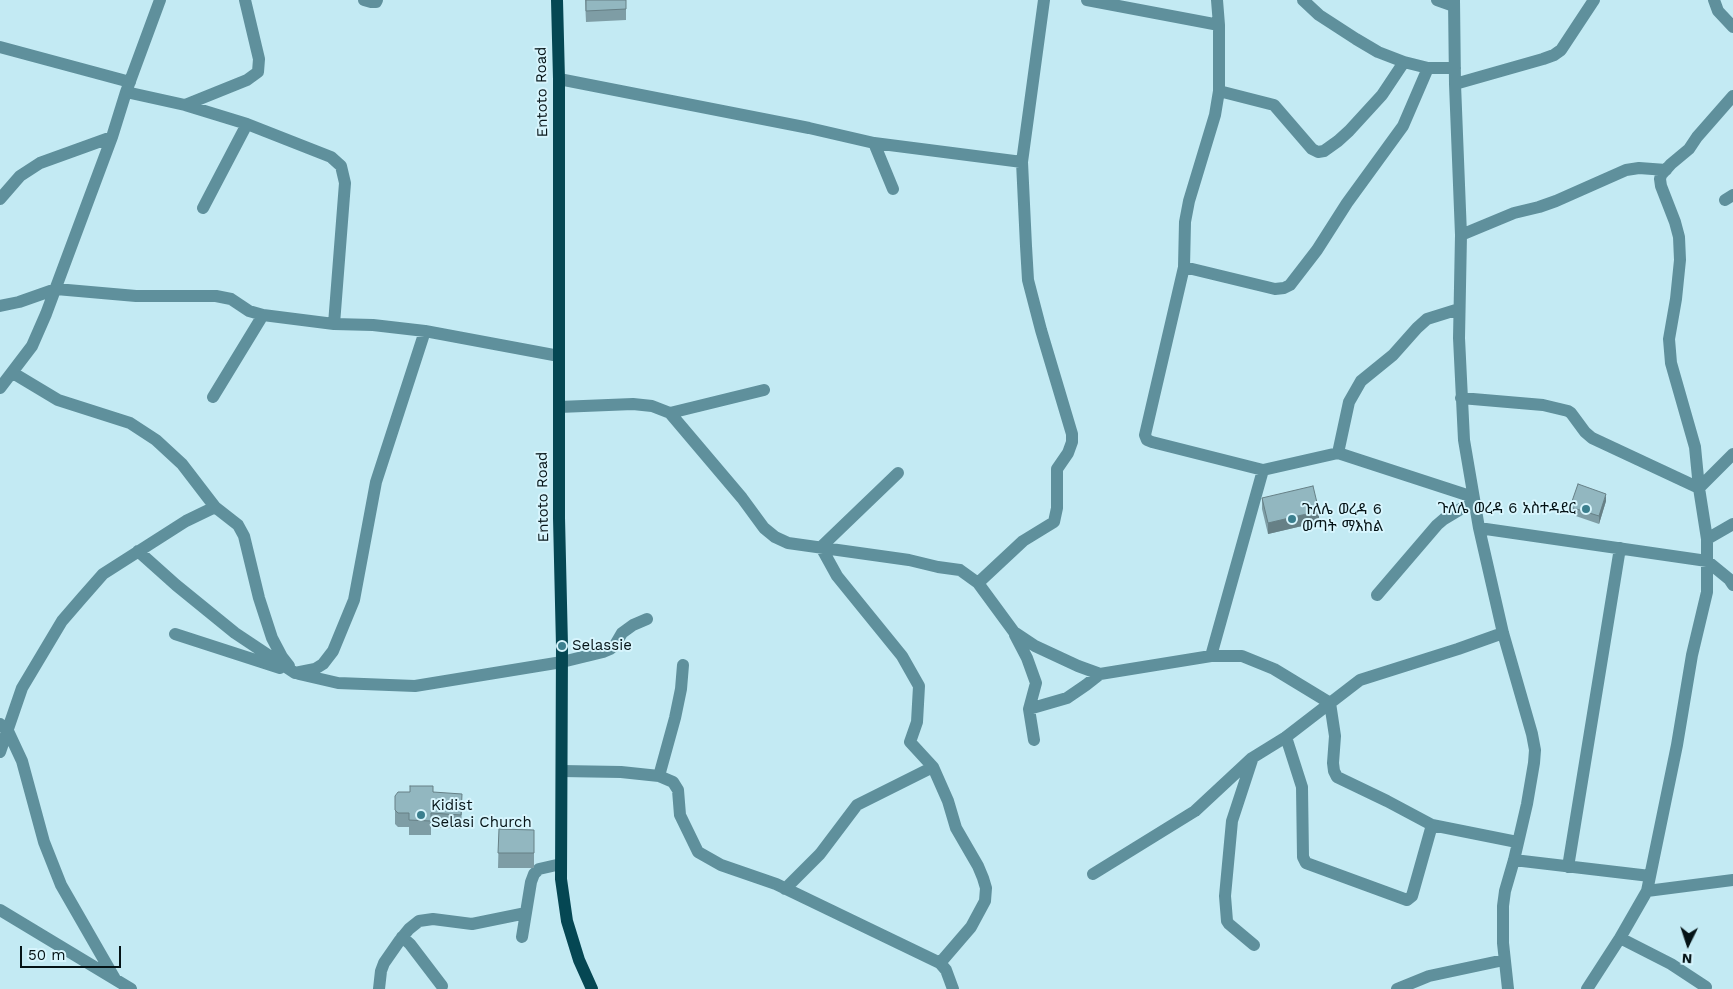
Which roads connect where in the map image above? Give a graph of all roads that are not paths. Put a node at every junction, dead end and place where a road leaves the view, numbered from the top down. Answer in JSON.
{"nodes":[{"id":1,"x":244,"y":0,"type":"edge"},
{"id":2,"x":364,"y":0,"type":"edge"},
{"id":3,"x":377,"y":0,"type":"edge"},
{"id":4,"x":557,"y":0,"type":"edge"},
{"id":5,"x":1044,"y":0,"type":"edge"},
{"id":6,"x":1087,"y":0,"type":"edge"},
{"id":7,"x":1217,"y":0,"type":"edge"},
{"id":8,"x":1303,"y":0,"type":"edge"},
{"id":9,"x":1437,"y":0,"type":"edge"},
{"id":10,"x":1594,"y":0,"type":"edge"},
{"id":11,"x":1714,"y":0,"type":"edge"},
{"id":12,"x":157,"y":2,"type":"edge"},
{"id":13,"x":1454,"y":3,"type":"edge"},
{"id":14,"x":1219,"y":25,"type":"junction"},
{"id":15,"x":1733,"y":27,"type":"edge"},
{"id":16,"x":0,"y":47,"type":"edge"},
{"id":17,"x":1404,"y":62,"type":"junction"},
{"id":18,"x":1428,"y":68,"type":"junction"},
{"id":19,"x":1454,"y":68,"type":"junction"},
{"id":20,"x":559,"y":79,"type":"junction"},
{"id":21,"x":1455,"y":84,"type":"junction"},
{"id":22,"x":128,"y":87,"type":"junction"},
{"id":23,"x":1219,"y":91,"type":"junction"},
{"id":24,"x":1733,"y":96,"type":"edge"},
{"id":25,"x":185,"y":105,"type":"junction"},
{"id":26,"x":247,"y":124,"type":"junction"},
{"id":27,"x":112,"y":137,"type":"junction"},
{"id":28,"x":874,"y":143,"type":"junction"},
{"id":29,"x":1022,"y":162,"type":"junction"},
{"id":30,"x":1666,"y":170,"type":"junction"},
{"id":31,"x":893,"y":189,"type":"dead end"},
{"id":32,"x":0,"y":199,"type":"edge"},
{"id":33,"x":204,"y":208,"type":"dead end"},
{"id":34,"x":1461,"y":235,"type":"junction"},
{"id":35,"x":1184,"y":267,"type":"junction"},
{"id":36,"x":56,"y":289,"type":"junction"},
{"id":37,"x":0,"y":306,"type":"edge"},
{"id":38,"x":1459,"y":309,"type":"junction"},
{"id":39,"x":263,"y":314,"type":"junction"},
{"id":40,"x":334,"y":324,"type":"junction"},
{"id":41,"x":425,"y":331,"type":"junction"},
{"id":42,"x":559,"y":356,"type":"junction"},
{"id":43,"x":13,"y":373,"type":"junction"},
{"id":44,"x":0,"y":388,"type":"edge"},
{"id":45,"x":764,"y":390,"type":"dead end"},
{"id":46,"x":213,"y":397,"type":"dead end"},
{"id":47,"x":1461,"y":398,"type":"junction"},
{"id":48,"x":559,"y":408,"type":"junction"},
{"id":49,"x":670,"y":413,"type":"junction"},
{"id":50,"x":1338,"y":453,"type":"junction"},
{"id":51,"x":1733,"y":454,"type":"edge"},
{"id":52,"x":1263,"y":470,"type":"junction"},
{"id":53,"x":898,"y":473,"type":"dead end"},
{"id":54,"x":1699,"y":488,"type":"junction"},
{"id":55,"x":1474,"y":499,"type":"junction"},
{"id":56,"x":215,"y":507,"type":"junction"},
{"id":57,"x":1733,"y":524,"type":"edge"},
{"id":58,"x":1479,"y":528,"type":"junction"},
{"id":59,"x":1707,"y":539,"type":"junction"},
{"id":60,"x":821,"y":547,"type":"junction"},
{"id":61,"x":1620,"y":548,"type":"junction"},
{"id":62,"x":138,"y":551,"type":"junction"},
{"id":63,"x":1707,"y":561,"type":"junction"},
{"id":64,"x":978,"y":583,"type":"junction"},
{"id":65,"x":1733,"y":584,"type":"edge"},
{"id":66,"x":1377,"y":595,"type":"dead end"},
{"id":67,"x":647,"y":619,"type":"dead end"},
{"id":68,"x":1014,"y":632,"type":"junction"},
{"id":69,"x":1503,"y":633,"type":"junction"},
{"id":70,"x":176,"y":634,"type":"dead end"},
{"id":71,"x":1211,"y":656,"type":"junction"},
{"id":72,"x":562,"y":662,"type":"junction"},
{"id":73,"x":683,"y":665,"type":"dead end"},
{"id":74,"x":295,"y":673,"type":"junction"},
{"id":75,"x":1100,"y":674,"type":"junction"},
{"id":76,"x":1330,"y":703,"type":"junction"},
{"id":77,"x":1030,"y":708,"type":"junction"},
{"id":78,"x":4,"y":728,"type":"edge"},
{"id":79,"x":1286,"y":737,"type":"junction"},
{"id":80,"x":1034,"y":740,"type":"dead end"},
{"id":81,"x":0,"y":752,"type":"edge"},
{"id":82,"x":1252,"y":758,"type":"junction"},
{"id":83,"x":933,"y":767,"type":"junction"},
{"id":84,"x":562,"y":771,"type":"junction"},
{"id":85,"x":658,"y":776,"type":"junction"},
{"id":86,"x":1432,"y":825,"type":"junction"},
{"id":87,"x":1517,"y":842,"type":"junction"},
{"id":88,"x":1514,"y":860,"type":"junction"},
{"id":89,"x":561,"y":864,"type":"junction"},
{"id":90,"x":1568,"y":866,"type":"junction"},
{"id":91,"x":1093,"y":874,"type":"dead end"},
{"id":92,"x":1650,"y":876,"type":"junction"},
{"id":93,"x":1733,"y":880,"type":"edge"},
{"id":94,"x":785,"y":888,"type":"junction"},
{"id":95,"x":1647,"y":890,"type":"junction"},
{"id":96,"x":0,"y":910,"type":"edge"},
{"id":97,"x":526,"y":913,"type":"junction"},
{"id":98,"x":402,"y":937,"type":"junction"},
{"id":99,"x":522,"y":937,"type":"dead end"},
{"id":100,"x":1620,"y":938,"type":"junction"},
{"id":101,"x":1254,"y":945,"type":"dead end"},
{"id":102,"x":1504,"y":960,"type":"junction"},
{"id":103,"x":940,"y":963,"type":"junction"},
{"id":104,"x":115,"y":979,"type":"junction"},
{"id":105,"x":442,"y":986,"type":"dead end"},
{"id":106,"x":1706,"y":987,"type":"dead end"},
{"id":107,"x":131,"y":989,"type":"edge"},
{"id":108,"x":379,"y":989,"type":"edge"},
{"id":109,"x":592,"y":989,"type":"edge"},
{"id":110,"x":953,"y":989,"type":"edge"},
{"id":111,"x":1397,"y":989,"type":"edge"},
{"id":112,"x":1508,"y":989,"type":"edge"},
{"id":113,"x":1587,"y":989,"type":"edge"}],
"edges":[{"from":1,"to":25,"type":"street"},
{"from":2,"to":3,"type":"street"},
{"from":4,"to":20,"type":"main road","name":"Entoto Road"},
{"from":5,"to":29,"type":"street"},
{"from":6,"to":14,"type":"street"},
{"from":7,"to":14,"type":"street"},
{"from":8,"to":17,"type":"street"},
{"from":9,"to":13,"type":"street"},
{"from":10,"to":21,"type":"street"},
{"from":11,"to":15,"type":"street"},
{"from":12,"to":22,"type":"street"},
{"from":13,"to":19,"type":"street"},
{"from":14,"to":23,"type":"street"},
{"from":16,"to":22,"type":"street"},
{"from":17,"to":18,"type":"street"},
{"from":17,"to":23,"type":"street"},
{"from":18,"to":19,"type":"street"},
{"from":18,"to":35,"type":"street"},
{"from":19,"to":21,"type":"street"},
{"from":20,"to":28,"type":"street"},
{"from":20,"to":42,"type":"main road","name":"Entoto Road"},
{"from":21,"to":34,"type":"street"},
{"from":22,"to":25,"type":"street"},
{"from":22,"to":27,"type":"street"},
{"from":23,"to":35,"type":"street"},
{"from":24,"to":30,"type":"street"},
{"from":25,"to":26,"type":"street"},
{"from":26,"to":33,"type":"street"},
{"from":26,"to":40,"type":"street"},
{"from":27,"to":32,"type":"street"},
{"from":27,"to":36,"type":"street"},
{"from":28,"to":29,"type":"street"},
{"from":28,"to":31,"type":"street"},
{"from":29,"to":64,"type":"street"},
{"from":30,"to":34,"type":"street"},
{"from":30,"to":54,"type":"street"},
{"from":34,"to":38,"type":"street"},
{"from":35,"to":52,"type":"street"},
{"from":36,"to":37,"type":"street"},
{"from":36,"to":39,"type":"street"},
{"from":36,"to":43,"type":"street"},
{"from":38,"to":47,"type":"street"},
{"from":38,"to":50,"type":"street"},
{"from":39,"to":40,"type":"street"},
{"from":39,"to":46,"type":"street"},
{"from":40,"to":41,"type":"street"},
{"from":41,"to":42,"type":"street"},
{"from":41,"to":74,"type":"street"},
{"from":42,"to":48,"type":"main road","name":"Entoto Road"},
{"from":43,"to":44,"type":"street"},
{"from":43,"to":56,"type":"street"},
{"from":45,"to":49,"type":"street"},
{"from":47,"to":54,"type":"street"},
{"from":47,"to":55,"type":"street"},
{"from":48,"to":49,"type":"street"},
{"from":48,"to":72,"type":"main road","name":"Entoto Road"},
{"from":49,"to":60,"type":"street"},
{"from":50,"to":52,"type":"street"},
{"from":50,"to":55,"type":"street"},
{"from":51,"to":54,"type":"street"},
{"from":52,"to":71,"type":"street"},
{"from":53,"to":60,"type":"street"},
{"from":54,"to":59,"type":"street"},
{"from":55,"to":58,"type":"street"},
{"from":55,"to":66,"type":"street"},
{"from":56,"to":62,"type":"street"},
{"from":56,"to":74,"type":"street"},
{"from":57,"to":59,"type":"street"},
{"from":58,"to":61,"type":"street"},
{"from":58,"to":69,"type":"street"},
{"from":59,"to":63,"type":"street"},
{"from":60,"to":64,"type":"street"},
{"from":60,"to":83,"type":"street"},
{"from":61,"to":63,"type":"street"},
{"from":61,"to":90,"type":"street"},
{"from":62,"to":74,"type":"street"},
{"from":62,"to":78,"type":"street"},
{"from":63,"to":65,"type":"street"},
{"from":63,"to":92,"type":"street"},
{"from":64,"to":68,"type":"street"},
{"from":67,"to":72,"type":"street"},
{"from":68,"to":75,"type":"street"},
{"from":68,"to":77,"type":"street"},
{"from":69,"to":76,"type":"street"},
{"from":69,"to":87,"type":"street"},
{"from":70,"to":74,"type":"street"},
{"from":71,"to":75,"type":"street"},
{"from":71,"to":76,"type":"street"},
{"from":72,"to":74,"type":"street"},
{"from":72,"to":84,"type":"main road","name":"Entoto Road"},
{"from":73,"to":85,"type":"street"},
{"from":75,"to":77,"type":"street"},
{"from":76,"to":79,"type":"street"},
{"from":76,"to":86,"type":"street"},
{"from":77,"to":80,"type":"street"},
{"from":78,"to":81,"type":"street"},
{"from":78,"to":104,"type":"street"},
{"from":79,"to":82,"type":"street"},
{"from":79,"to":86,"type":"street"},
{"from":82,"to":91,"type":"street"},
{"from":82,"to":101,"type":"street"},
{"from":83,"to":94,"type":"street"},
{"from":83,"to":103,"type":"street"},
{"from":84,"to":85,"type":"street"},
{"from":84,"to":89,"type":"main road","name":"Entoto Road"},
{"from":85,"to":94,"type":"street"},
{"from":86,"to":87,"type":"street"},
{"from":87,"to":88,"type":"street"},
{"from":88,"to":90,"type":"street"},
{"from":88,"to":102,"type":"street"},
{"from":89,"to":97,"type":"street"},
{"from":89,"to":109,"type":"main road","name":"Entoto Road"},
{"from":90,"to":92,"type":"street"},
{"from":92,"to":95,"type":"street"},
{"from":93,"to":95,"type":"street"},
{"from":94,"to":103,"type":"street"},
{"from":95,"to":100,"type":"street"},
{"from":96,"to":104,"type":"street"},
{"from":97,"to":98,"type":"street"},
{"from":97,"to":99,"type":"street"},
{"from":98,"to":105,"type":"street"},
{"from":98,"to":108,"type":"street"},
{"from":100,"to":106,"type":"street"},
{"from":100,"to":113,"type":"street"},
{"from":102,"to":111,"type":"street"},
{"from":102,"to":112,"type":"street"},
{"from":103,"to":110,"type":"street"},
{"from":104,"to":107,"type":"street"}]}
